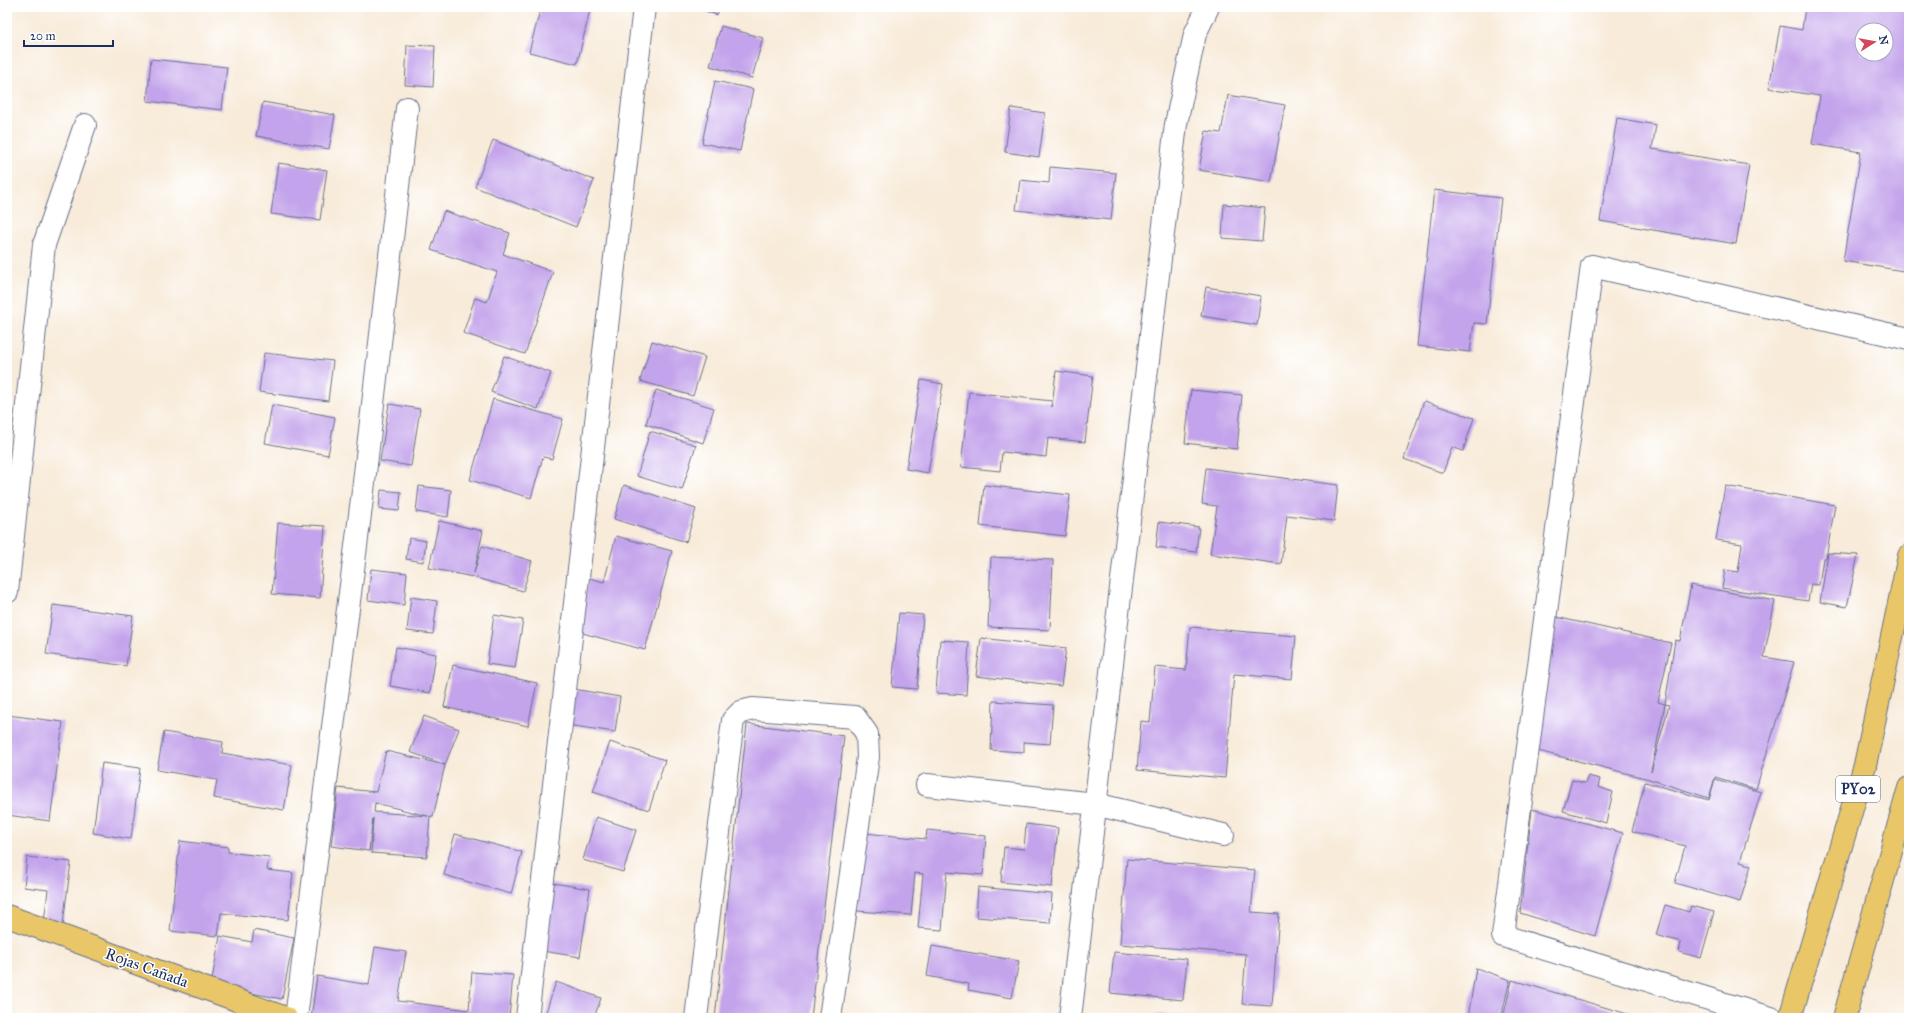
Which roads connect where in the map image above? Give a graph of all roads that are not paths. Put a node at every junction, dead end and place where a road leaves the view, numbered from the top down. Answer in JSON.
{"nodes":[{"id":1,"x":644,"y":7,"type":"edge"},
{"id":2,"x":1208,"y":7,"type":"edge"},
{"id":3,"x":407,"y":108,"type":"dead end"},
{"id":4,"x":85,"y":126,"type":"dead end"},
{"id":5,"x":1909,"y":339,"type":"edge"},
{"id":6,"x":1909,"y":556,"type":"edge"},
{"id":7,"x":7,"y":592,"type":"edge"},
{"id":8,"x":927,"y":785,"type":"dead end"},
{"id":9,"x":1909,"y":788,"type":"edge"},
{"id":10,"x":1095,"y":804,"type":"junction"},
{"id":11,"x":1223,"y":835,"type":"dead end"},
{"id":12,"x":7,"y":916,"type":"edge"},
{"id":13,"x":286,"y":1018,"type":"edge"},
{"id":14,"x":296,"y":1018,"type":"edge"},
{"id":15,"x":527,"y":1018,"type":"edge"},
{"id":16,"x":696,"y":1018,"type":"edge"},
{"id":17,"x":830,"y":1018,"type":"edge"},
{"id":18,"x":1070,"y":1018,"type":"edge"},
{"id":19,"x":1771,"y":1018,"type":"edge"},
{"id":20,"x":1790,"y":1018,"type":"edge"},
{"id":21,"x":1844,"y":1018,"type":"edge"}],
"edges":[{"from":1,"to":15,"type":"street"},
{"from":2,"to":10,"type":"street"},
{"from":3,"to":14,"type":"street"},
{"from":4,"to":7,"type":"street"},
{"from":5,"to":19,"type":"street"},
{"from":6,"to":20,"type":"main road","number":"PY02"},
{"from":8,"to":10,"type":"street"},
{"from":9,"to":21,"type":"main road"},
{"from":10,"to":11,"type":"street"},
{"from":10,"to":18,"type":"street"},
{"from":12,"to":13,"type":"main road","name":"Rojas Cañada"},
{"from":16,"to":17,"type":"street"}]}
